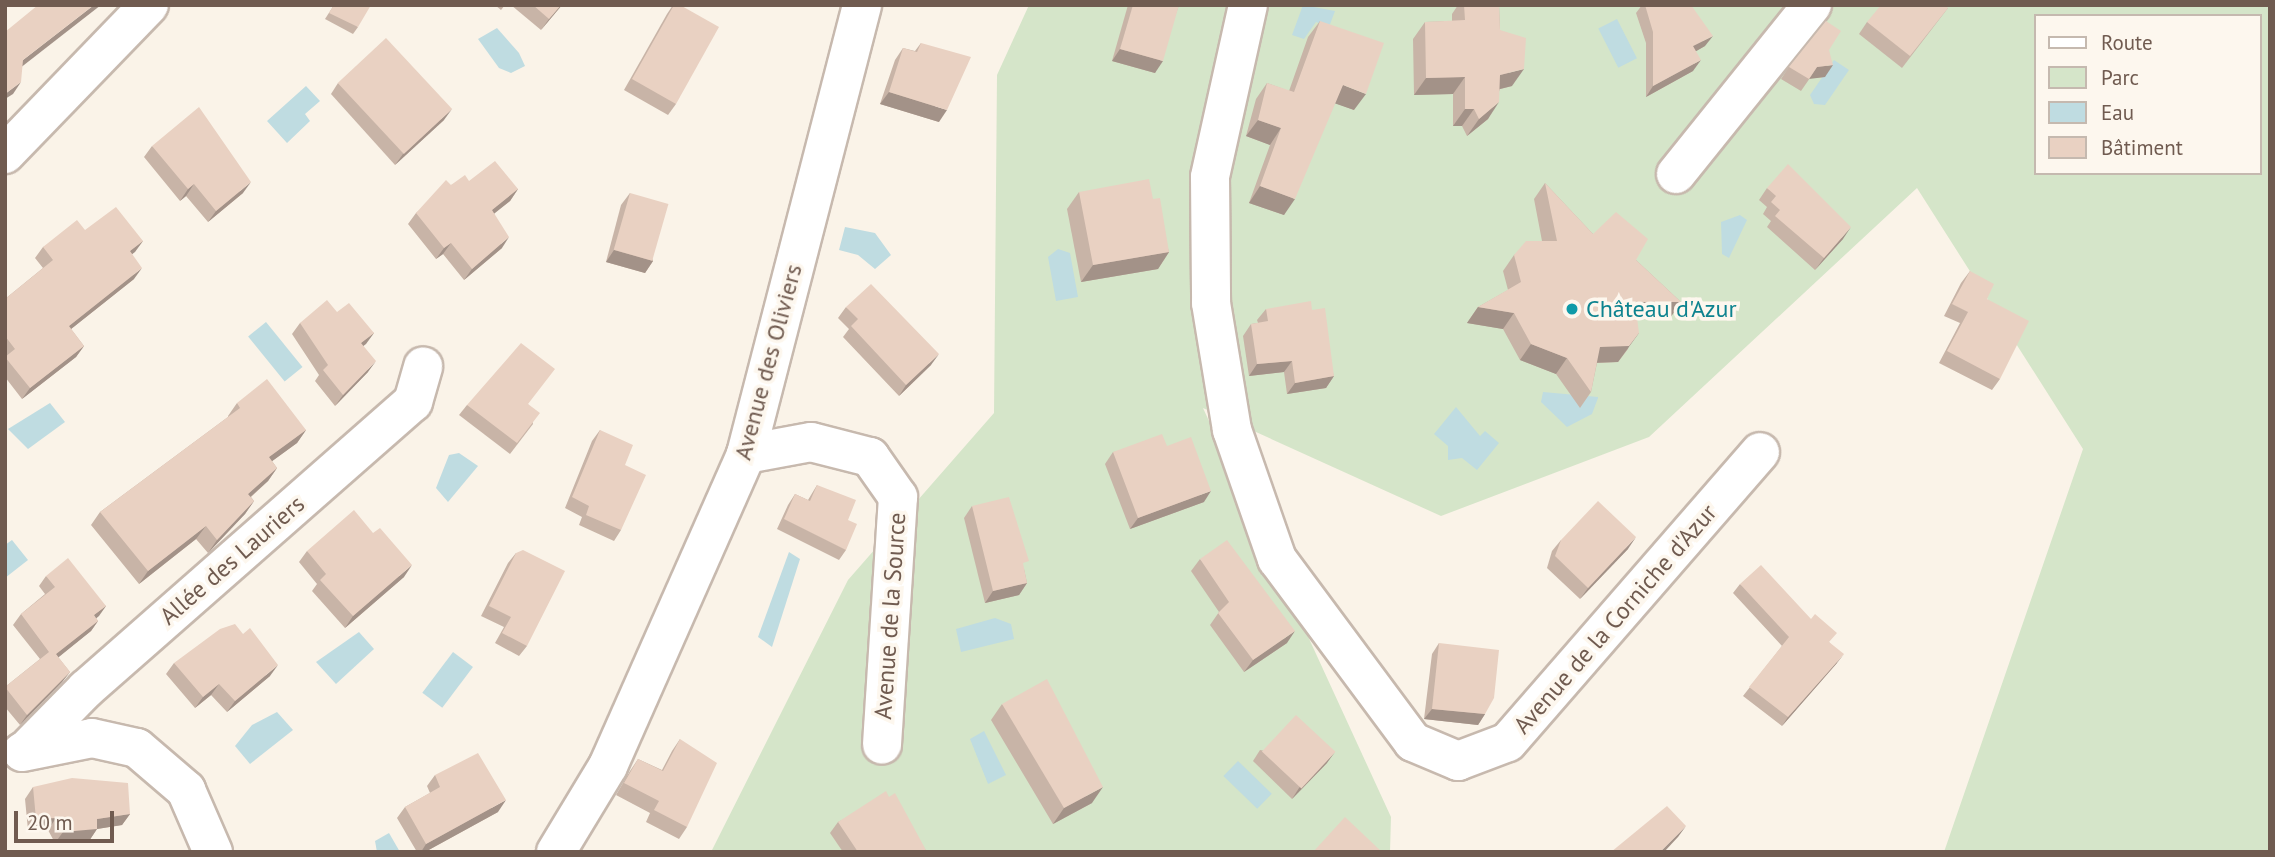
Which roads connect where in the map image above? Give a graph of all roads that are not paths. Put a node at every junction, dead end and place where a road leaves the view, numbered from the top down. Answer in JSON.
{"nodes":[{"id":1,"x":149,"y":5,"type":"edge"},
{"id":2,"x":862,"y":5,"type":"edge"},
{"id":3,"x":1248,"y":5,"type":"edge"},
{"id":4,"x":1812,"y":5,"type":"edge"},
{"id":5,"x":5,"y":154,"type":"edge"},
{"id":6,"x":1676,"y":174,"type":"dead end"},
{"id":7,"x":423,"y":366,"type":"dead end"},
{"id":8,"x":1760,"y":452,"type":"dead end"},
{"id":9,"x":746,"y":454,"type":"junction"},
{"id":10,"x":882,"y":744,"type":"dead end"},
{"id":11,"x":16,"y":756,"type":"edge"},
{"id":12,"x":213,"y":852,"type":"edge"},
{"id":13,"x":555,"y":852,"type":"edge"}],
"edges":[{"from":1,"to":5,"type":"street"},
{"from":2,"to":9,"type":"street","name":"Avenue des Oliviers"},
{"from":3,"to":8,"type":"street","name":"Avenue de la Corniche d'Azur"},
{"from":4,"to":6,"type":"street"},
{"from":7,"to":11,"type":"street","name":"Allée des Lauriers"},
{"from":9,"to":10,"type":"street","name":"Avenue de la Source"},
{"from":9,"to":13,"type":"street","name":"Avenue des Oliviers"},
{"from":11,"to":12,"type":"street"}]}
